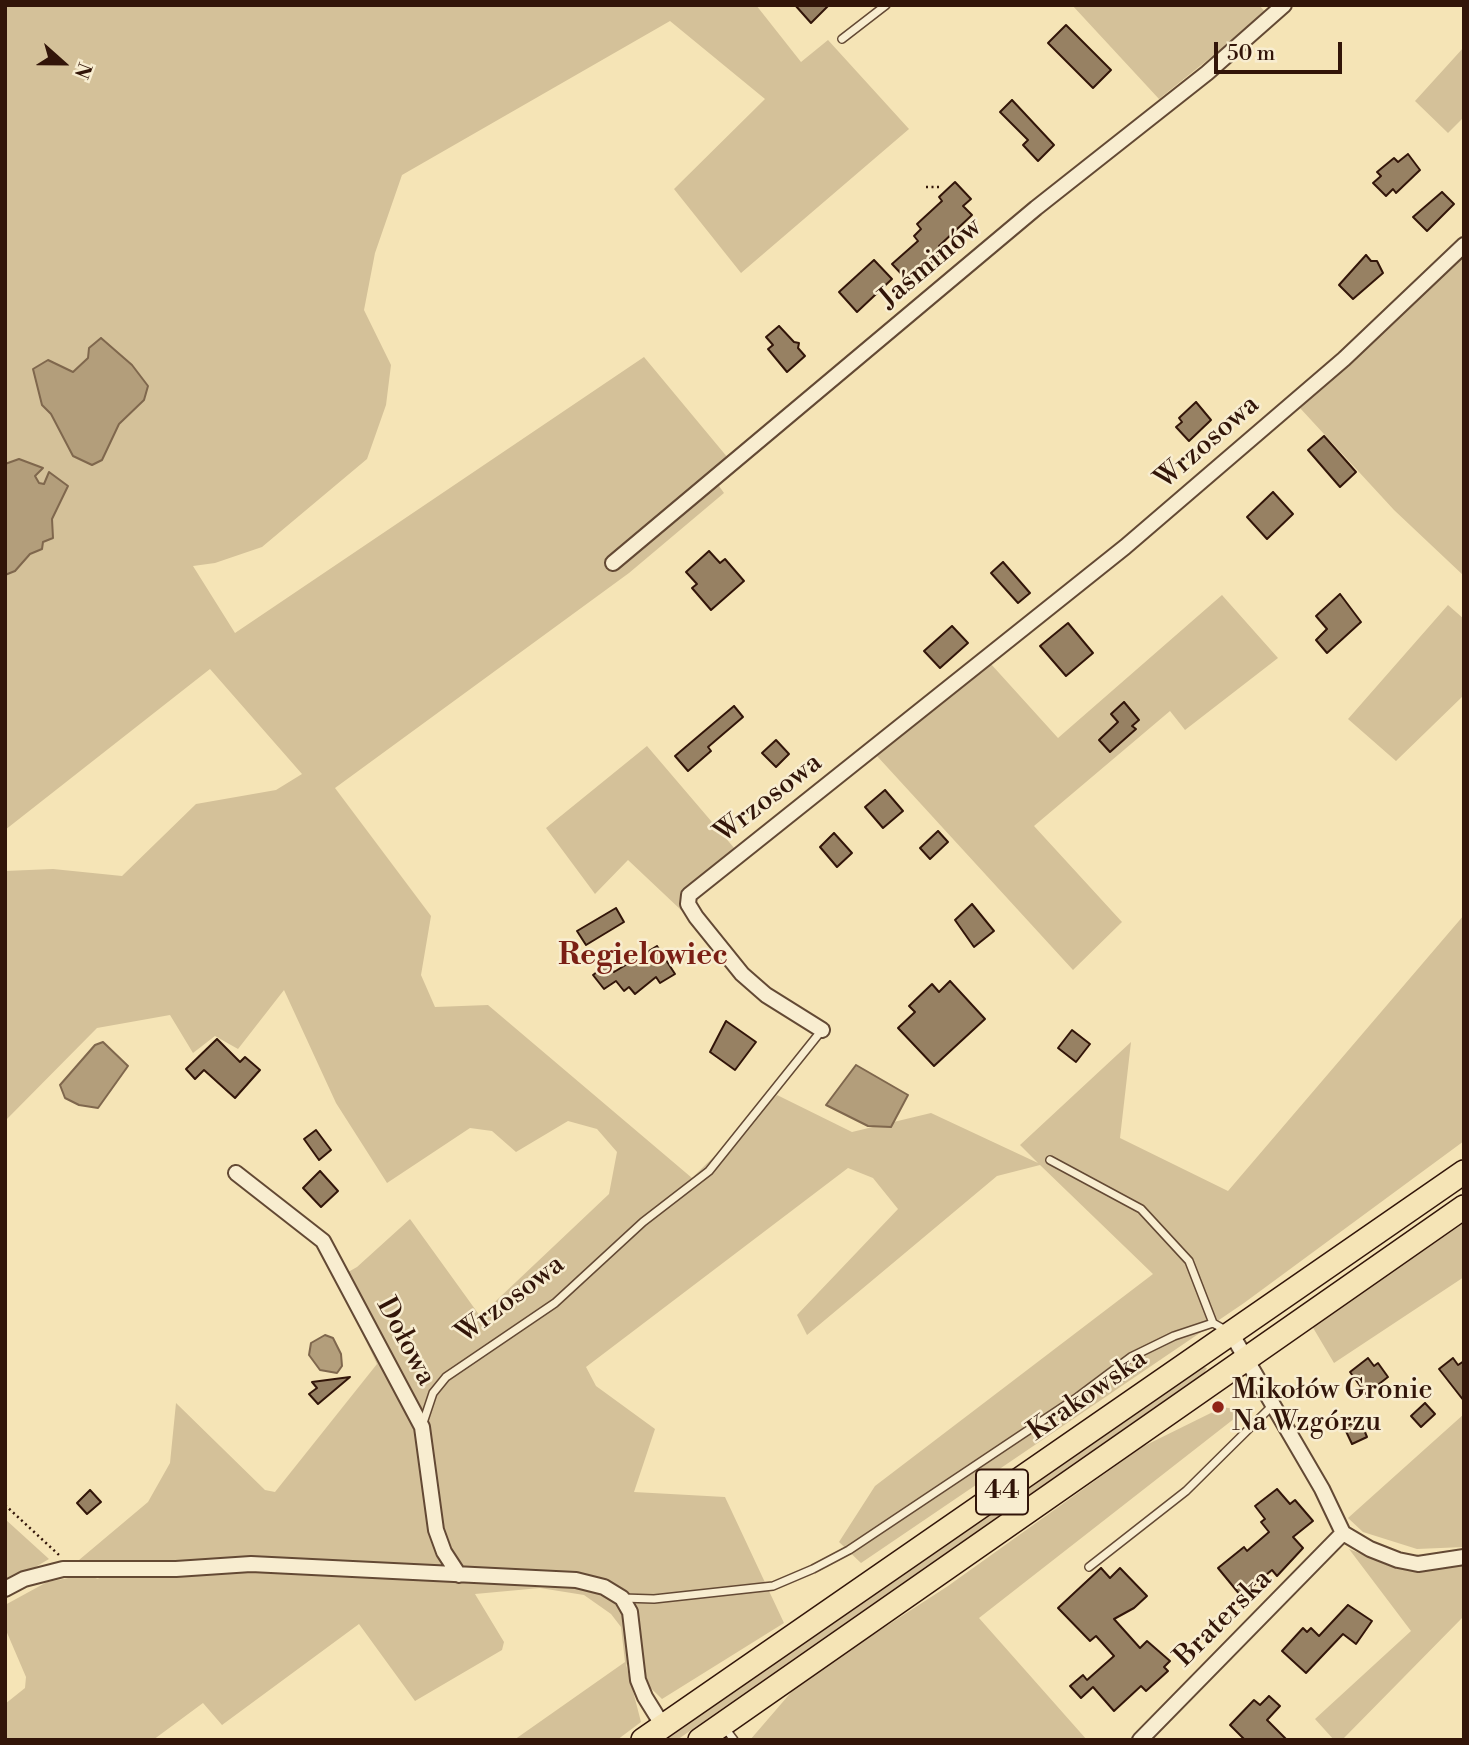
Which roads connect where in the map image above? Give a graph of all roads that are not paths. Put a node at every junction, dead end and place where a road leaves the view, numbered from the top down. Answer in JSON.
{"nodes":[{"id":1,"x":886,"y":5,"type":"edge"},
{"id":2,"x":1284,"y":5,"type":"edge"},
{"id":3,"x":842,"y":39,"type":"dead end"},
{"id":4,"x":1464,"y":246,"type":"edge"},
{"id":5,"x":613,"y":563,"type":"dead end"},
{"id":6,"x":822,"y":1030,"type":"joint"},
{"id":7,"x":1050,"y":1160,"type":"dead end"},
{"id":8,"x":236,"y":1172,"type":"dead end"},
{"id":9,"x":1464,"y":1172,"type":"edge"},
{"id":10,"x":1464,"y":1207,"type":"edge"},
{"id":11,"x":1222,"y":1328,"type":"junction"},
{"id":12,"x":1246,"y":1357,"type":"junction"},
{"id":13,"x":1274,"y":1405,"type":"junction"},
{"id":14,"x":422,"y":1427,"type":"junction"},
{"id":15,"x":1343,"y":1533,"type":"junction"},
{"id":16,"x":1464,"y":1557,"type":"edge"},
{"id":17,"x":1089,"y":1567,"type":"dead end"},
{"id":18,"x":460,"y":1575,"type":"junction"},
{"id":19,"x":5,"y":1589,"type":"edge"},
{"id":20,"x":622,"y":1598,"type":"junction"},
{"id":21,"x":663,"y":1726,"type":"junction"},
{"id":22,"x":728,"y":1732,"type":"edge"},
{"id":23,"x":643,"y":1740,"type":"edge"},
{"id":24,"x":700,"y":1740,"type":"edge"},
{"id":25,"x":1140,"y":1740,"type":"edge"}],
"edges":[{"from":1,"to":3,"type":"lane"},
{"from":2,"to":5,"type":"street","name":"Jaśminów"},
{"from":4,"to":6,"type":"street","name":"Wrzosowa"},
{"from":6,"to":14,"type":"lane","name":"Wrzosowa"},
{"from":7,"to":11,"type":"lane"},
{"from":8,"to":14,"type":"street","name":"Dołowa"},
{"from":9,"to":11,"type":"main road","name":"Krakowska","number":"44"},
{"from":10,"to":12,"type":"main road","name":"Krakowska","number":"44"},
{"from":11,"to":12,"type":"street"},
{"from":11,"to":20,"type":"lane"},
{"from":11,"to":21,"type":"main road","name":"Krakowska","number":"44"},
{"from":12,"to":13,"type":"street"},
{"from":12,"to":22,"type":"main road","name":"Krakowska","number":"44"},
{"from":13,"to":15,"type":"street"},
{"from":13,"to":17,"type":"lane"},
{"from":14,"to":18,"type":"street","name":"Dołowa"},
{"from":15,"to":16,"type":"street"},
{"from":15,"to":25,"type":"street","name":"Braterska"},
{"from":18,"to":19,"type":"street"},
{"from":18,"to":20,"type":"street"},
{"from":20,"to":21,"type":"street"},
{"from":21,"to":23,"type":"main road","name":"Krakowska","number":"44"},
{"from":22,"to":24,"type":"main road","name":"Krakowska","number":"44"}]}
